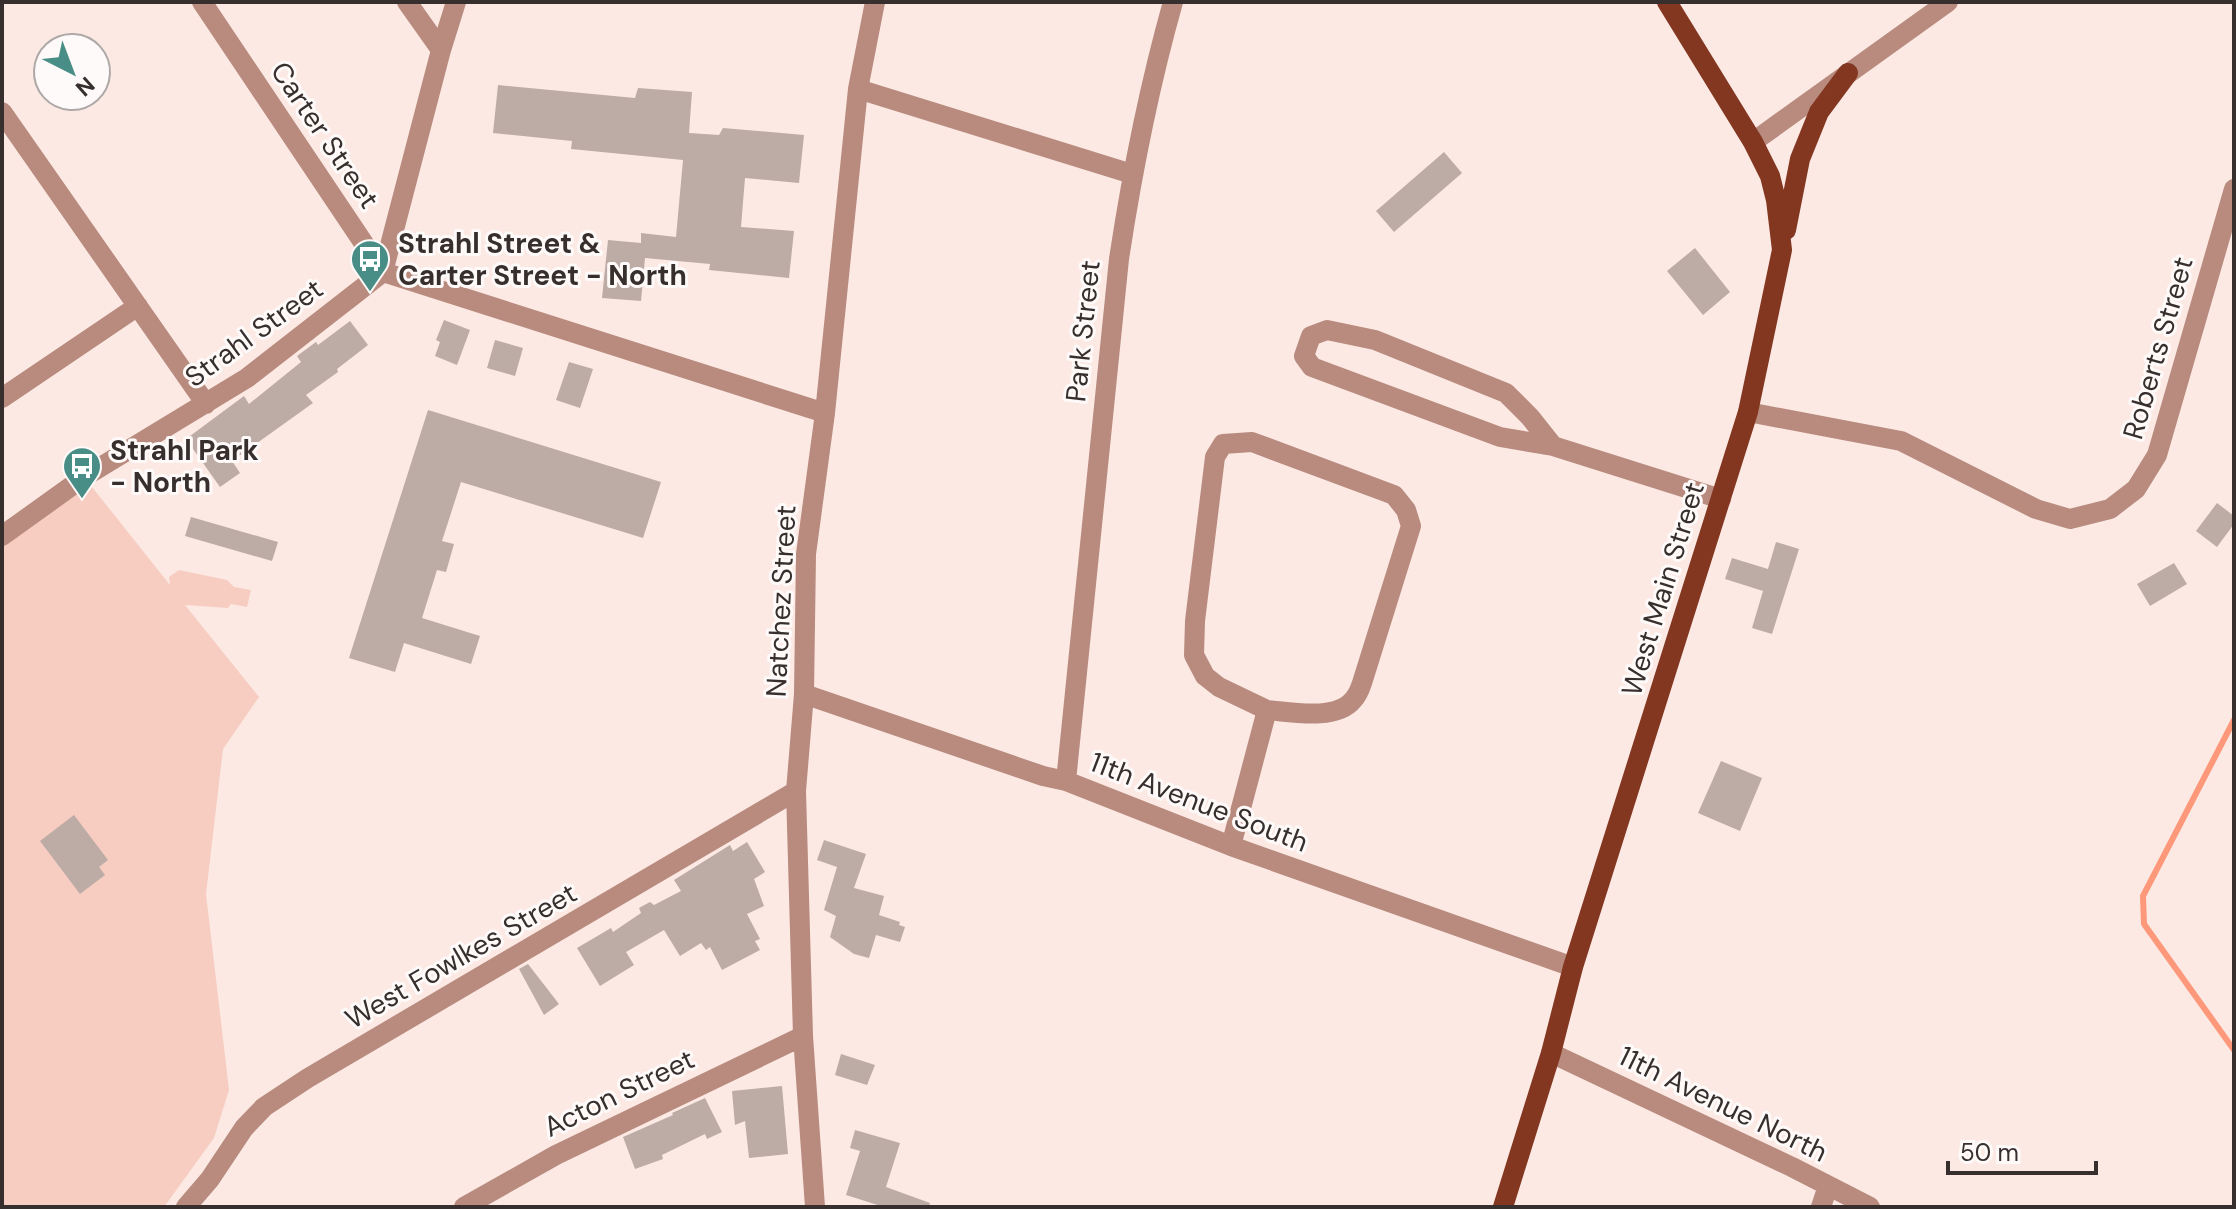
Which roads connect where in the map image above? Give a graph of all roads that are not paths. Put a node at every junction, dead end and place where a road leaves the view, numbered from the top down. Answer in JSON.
{"nodes":[{"id":1,"x":202,"y":2,"type":"edge"},
{"id":2,"x":407,"y":2,"type":"edge"},
{"id":3,"x":456,"y":2,"type":"edge"},
{"id":4,"x":875,"y":2,"type":"edge"},
{"id":5,"x":1173,"y":2,"type":"edge"},
{"id":6,"x":1667,"y":2,"type":"edge"},
{"id":7,"x":1948,"y":2,"type":"edge"},
{"id":8,"x":441,"y":50,"type":"junction"},
{"id":9,"x":1848,"y":73,"type":"junction"},
{"id":10,"x":858,"y":89,"type":"junction"},
{"id":11,"x":2,"y":112,"type":"edge"},
{"id":12,"x":1753,"y":142,"type":"junction"},
{"id":13,"x":1132,"y":174,"type":"junction"},
{"id":14,"x":2234,"y":189,"type":"edge"},
{"id":15,"x":1782,"y":250,"type":"junction"},
{"id":16,"x":383,"y":272,"type":"junction"},
{"id":17,"x":138,"y":306,"type":"junction"},
{"id":18,"x":2,"y":398,"type":"edge"},
{"id":19,"x":206,"y":404,"type":"junction"},
{"id":20,"x":1748,"y":412,"type":"junction"},
{"id":21,"x":825,"y":413,"type":"junction"},
{"id":22,"x":1553,"y":446,"type":"junction"},
{"id":23,"x":1721,"y":499,"type":"junction"},
{"id":24,"x":2,"y":536,"type":"edge"},
{"id":25,"x":804,"y":694,"type":"junction"},
{"id":26,"x":1267,"y":710,"type":"junction"},
{"id":27,"x":1066,"y":781,"type":"junction"},
{"id":28,"x":796,"y":791,"type":"junction"},
{"id":29,"x":1231,"y":846,"type":"junction"},
{"id":30,"x":1573,"y":967,"type":"junction"},
{"id":31,"x":803,"y":1036,"type":"junction"},
{"id":32,"x":1551,"y":1053,"type":"junction"},
{"id":33,"x":1828,"y":1186,"type":"junction"},
{"id":34,"x":186,"y":1207,"type":"edge"},
{"id":35,"x":464,"y":1207,"type":"edge"},
{"id":36,"x":815,"y":1207,"type":"edge"},
{"id":37,"x":1503,"y":1207,"type":"edge"},
{"id":38,"x":1821,"y":1207,"type":"edge"},
{"id":39,"x":1870,"y":1207,"type":"edge"}],
"edges":[{"from":1,"to":16,"type":"street","name":"Carter Street"},
{"from":2,"to":8,"type":"street"},
{"from":3,"to":8,"type":"street"},
{"from":4,"to":10,"type":"street","name":"Natchez Street"},
{"from":5,"to":13,"type":"street","name":"Park Street"},
{"from":6,"to":12,"type":"main road","name":"West Main Street"},
{"from":7,"to":9,"type":"street"},
{"from":8,"to":16,"type":"street"},
{"from":9,"to":12,"type":"street"},
{"from":9,"to":15,"type":"main road"},
{"from":10,"to":13,"type":"street"},
{"from":10,"to":21,"type":"street","name":"Natchez Street"},
{"from":11,"to":17,"type":"street"},
{"from":12,"to":15,"type":"main road","name":"West Main Street"},
{"from":13,"to":27,"type":"street","name":"Park Street"},
{"from":14,"to":20,"type":"street","name":"Roberts Street"},
{"from":15,"to":20,"type":"main road","name":"West Main Street"},
{"from":16,"to":19,"type":"street","name":"Strahl Street"},
{"from":16,"to":21,"type":"street"},
{"from":17,"to":18,"type":"street"},
{"from":17,"to":19,"type":"street"},
{"from":19,"to":24,"type":"street","name":"Strahl Street"},
{"from":20,"to":23,"type":"main road","name":"West Main Street"},
{"from":21,"to":25,"type":"street","name":"Natchez Street"},
{"from":22,"to":22,"type":"street"},
{"from":22,"to":23,"type":"street"},
{"from":23,"to":30,"type":"main road","name":"West Main Street"},
{"from":25,"to":27,"type":"street","name":"11th Avenue South"},
{"from":25,"to":28,"type":"street","name":"Natchez Street"},
{"from":26,"to":26,"type":"street"},
{"from":26,"to":29,"type":"street"},
{"from":27,"to":29,"type":"street","name":"11th Avenue South"},
{"from":28,"to":31,"type":"street","name":"Natchez Street"},
{"from":28,"to":34,"type":"street","name":"West Fowlkes Street"},
{"from":29,"to":30,"type":"street","name":"11th Avenue South"},
{"from":30,"to":32,"type":"main road","name":"West Main Street"},
{"from":31,"to":35,"type":"street","name":"Acton Street"},
{"from":31,"to":36,"type":"street","name":"Natchez Street"},
{"from":32,"to":33,"type":"street","name":"11th Avenue North"},
{"from":32,"to":37,"type":"main road","name":"West Main Street"},
{"from":33,"to":38,"type":"street"},
{"from":33,"to":39,"type":"street","name":"11th Avenue North"}]}
